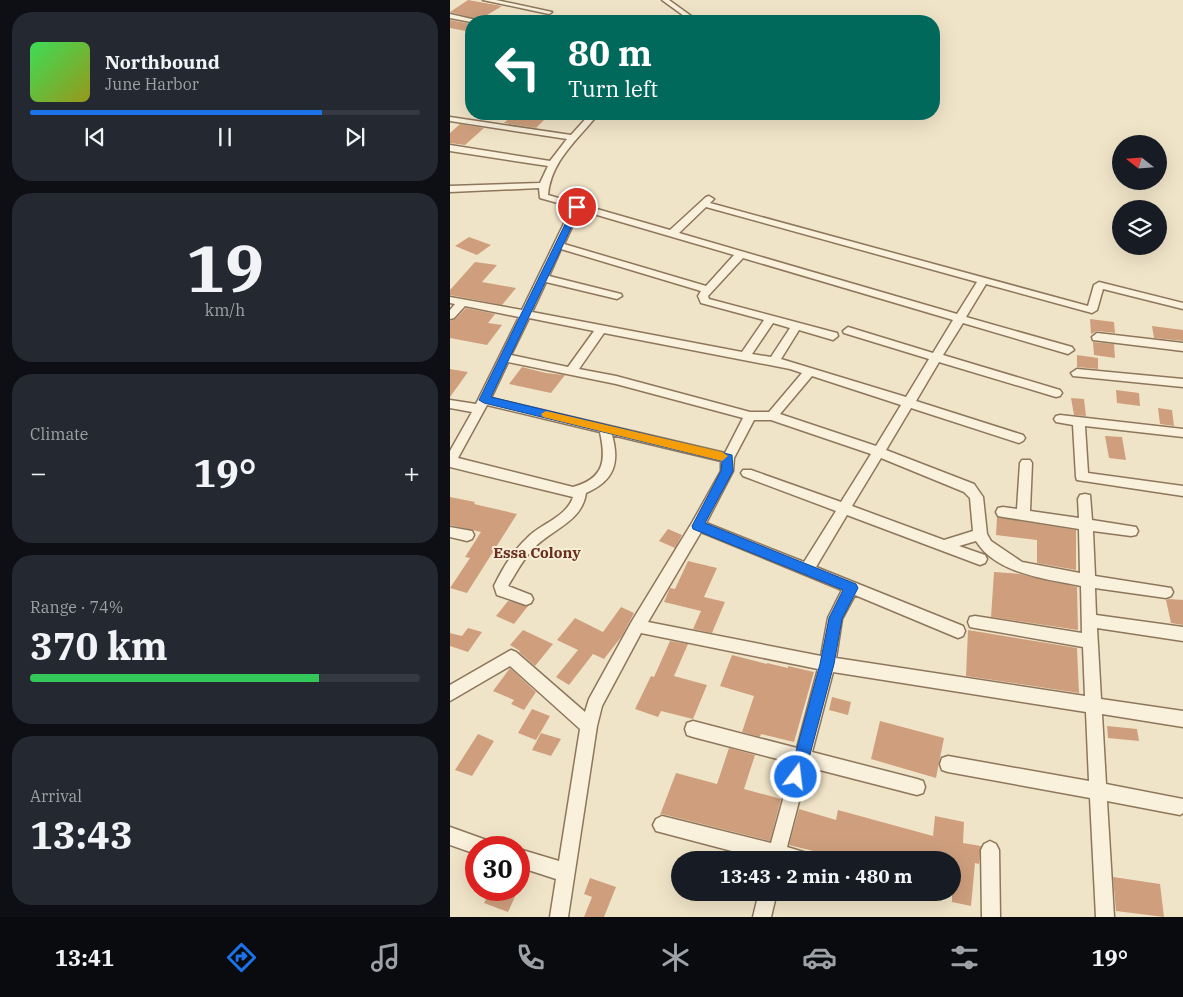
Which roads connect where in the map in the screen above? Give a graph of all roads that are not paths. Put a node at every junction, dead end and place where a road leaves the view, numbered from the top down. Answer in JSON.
{"nodes":[{"id":1,"x":486,"y":0,"type":"edge"},
{"id":2,"x":665,"y":0,"type":"edge"},
{"id":3,"x":549,"y":12,"type":"dead end"},
{"id":4,"x":686,"y":15,"type":"edge"},
{"id":5,"x":450,"y":16,"type":"edge"},
{"id":6,"x":465,"y":19,"type":"edge"},
{"id":7,"x":450,"y":119,"type":"edge"},
{"id":8,"x":589,"y":120,"type":"edge"},
{"id":9,"x":574,"y":138,"type":"junction"},
{"id":10,"x":450,"y":148,"type":"edge"},
{"id":11,"x":552,"y":164,"type":"junction"},
{"id":12,"x":543,"y":186,"type":"junction"},
{"id":13,"x":450,"y":189,"type":"edge"},
{"id":14,"x":577,"y":207,"type":"junction"},
{"id":15,"x":672,"y":235,"type":"junction"},
{"id":16,"x":560,"y":246,"type":"junction"},
{"id":17,"x":740,"y":255,"type":"junction"},
{"id":18,"x":544,"y":278,"type":"junction"},
{"id":19,"x":983,"y":280,"type":"junction"},
{"id":20,"x":708,"y":290,"type":"junction"},
{"id":21,"x":617,"y":296,"type":"dead end"},
{"id":22,"x":450,"y":300,"type":"edge"},
{"id":23,"x":462,"y":302,"type":"junction"},
{"id":24,"x":1183,"y":306,"type":"edge"},
{"id":25,"x":526,"y":315,"type":"junction"},
{"id":26,"x":450,"y":316,"type":"edge"},
{"id":27,"x":960,"y":318,"type":"junction"},
{"id":28,"x":770,"y":319,"type":"junction"},
{"id":29,"x":796,"y":326,"type":"junction"},
{"id":30,"x":601,"y":329,"type":"junction"},
{"id":31,"x":848,"y":331,"type":"dead end"},
{"id":32,"x":833,"y":336,"type":"dead end"},
{"id":33,"x":1097,"y":337,"type":"dead end"},
{"id":34,"x":1183,"y":347,"type":"edge"},
{"id":35,"x":1068,"y":350,"type":"dead end"},
{"id":36,"x":746,"y":355,"type":"junction"},
{"id":37,"x":505,"y":358,"type":"junction"},
{"id":38,"x":936,"y":358,"type":"junction"},
{"id":39,"x":774,"y":361,"type":"junction"},
{"id":40,"x":810,"y":370,"type":"junction"},
{"id":41,"x":571,"y":371,"type":"junction"},
{"id":42,"x":1078,"y":373,"type":"dead end"},
{"id":43,"x":1183,"y":383,"type":"edge"},
{"id":44,"x":1056,"y":393,"type":"dead end"},
{"id":45,"x":908,"y":403,"type":"junction"},
{"id":46,"x":450,"y":404,"type":"edge"},
{"id":47,"x":482,"y":404,"type":"junction"},
{"id":48,"x":750,"y":416,"type":"junction"},
{"id":49,"x":772,"y":416,"type":"junction"},
{"id":50,"x":1060,"y":419,"type":"dead end"},
{"id":51,"x":1079,"y":421,"type":"junction"},
{"id":52,"x":605,"y":429,"type":"junction"},
{"id":53,"x":1183,"y":433,"type":"edge"},
{"id":54,"x":1019,"y":438,"type":"dead end"},
{"id":55,"x":455,"y":440,"type":"edge"},
{"id":56,"x":878,"y":452,"type":"junction"},
{"id":57,"x":728,"y":458,"type":"junction"},
{"id":58,"x":450,"y":462,"type":"edge"},
{"id":59,"x":1026,"y":463,"type":"dead end"},
{"id":60,"x":747,"y":473,"type":"dead end"},
{"id":61,"x":580,"y":491,"type":"junction"},
{"id":62,"x":1183,"y":491,"type":"edge"},
{"id":63,"x":1085,"y":499,"type":"dead end"},
{"id":64,"x":843,"y":510,"type":"junction"},
{"id":65,"x":1003,"y":512,"type":"dead end"},
{"id":66,"x":1023,"y":515,"type":"junction"},
{"id":67,"x":1086,"y":524,"type":"junction"},
{"id":68,"x":698,"y":526,"type":"junction"},
{"id":69,"x":1131,"y":530,"type":"dead end"},
{"id":70,"x":450,"y":532,"type":"edge"},
{"id":71,"x":467,"y":535,"type":"dead end"},
{"id":72,"x":980,"y":535,"type":"junction"},
{"id":73,"x":944,"y":546,"type":"junction"},
{"id":74,"x":980,"y":559,"type":"dead end"},
{"id":75,"x":807,"y":570,"type":"junction"},
{"id":76,"x":1088,"y":581,"type":"junction"},
{"id":77,"x":851,"y":588,"type":"junction"},
{"id":78,"x":1166,"y":592,"type":"dead end"},
{"id":79,"x":526,"y":600,"type":"dead end"},
{"id":80,"x":1089,"y":620,"type":"junction"},
{"id":81,"x":975,"y":622,"type":"dead end"},
{"id":82,"x":637,"y":626,"type":"junction"},
{"id":83,"x":958,"y":631,"type":"dead end"},
{"id":84,"x":1183,"y":634,"type":"edge"},
{"id":85,"x":1090,"y":642,"type":"junction"},
{"id":86,"x":827,"y":664,"type":"junction"},
{"id":87,"x":450,"y":694,"type":"edge"},
{"id":88,"x":1094,"y":705,"type":"junction"},
{"id":89,"x":1183,"y":719,"type":"edge"},
{"id":90,"x":589,"y":726,"type":"junction"},
{"id":91,"x":693,"y":729,"type":"dead end"},
{"id":92,"x":801,"y":758,"type":"junction"},
{"id":93,"x":948,"y":764,"type":"dead end"},
{"id":94,"x":917,"y":787,"type":"dead end"},
{"id":95,"x":1099,"y":792,"type":"junction"},
{"id":96,"x":1180,"y":806,"type":"dead end"},
{"id":97,"x":662,"y":825,"type":"dead end"},
{"id":98,"x":450,"y":836,"type":"edge"},
{"id":99,"x":465,"y":841,"type":"edge"},
{"id":100,"x":990,"y":850,"type":"dead end"},
{"id":101,"x":754,"y":851,"type":"edge"},
{"id":102,"x":777,"y":851,"type":"edge"},
{"id":103,"x":530,"y":862,"type":"edge"},
{"id":104,"x":566,"y":873,"type":"junction"},
{"id":105,"x":766,"y":901,"type":"edge"},
{"id":106,"x":559,"y":917,"type":"edge"},
{"id":107,"x":762,"y":917,"type":"edge"},
{"id":108,"x":991,"y":917,"type":"edge"},
{"id":109,"x":1105,"y":917,"type":"edge"}],
"edges":[{"from":1,"to":3,"type":"street"},
{"from":2,"to":4,"type":"street"},
{"from":5,"to":6,"type":"street"},
{"from":7,"to":9,"type":"street"},
{"from":8,"to":9,"type":"street"},
{"from":9,"to":11,"type":"street"},
{"from":10,"to":11,"type":"street"},
{"from":11,"to":12,"type":"street"},
{"from":12,"to":13,"type":"street"},
{"from":12,"to":14,"type":"street"},
{"from":14,"to":15,"type":"street"},
{"from":14,"to":16,"type":"street"},
{"from":15,"to":17,"type":"street"},
{"from":15,"to":19,"type":"street"},
{"from":16,"to":18,"type":"street"},
{"from":16,"to":20,"type":"street"},
{"from":17,"to":20,"type":"street"},
{"from":17,"to":27,"type":"street"},
{"from":18,"to":21,"type":"street"},
{"from":18,"to":25,"type":"street"},
{"from":19,"to":24,"type":"street"},
{"from":19,"to":27,"type":"street"},
{"from":20,"to":28,"type":"street"},
{"from":22,"to":23,"type":"street"},
{"from":23,"to":25,"type":"street"},
{"from":23,"to":26,"type":"street"},
{"from":25,"to":30,"type":"street"},
{"from":25,"to":37,"type":"street"},
{"from":27,"to":35,"type":"street"},
{"from":27,"to":38,"type":"street"},
{"from":28,"to":29,"type":"street"},
{"from":28,"to":36,"type":"street"},
{"from":29,"to":32,"type":"street"},
{"from":29,"to":39,"type":"street"},
{"from":30,"to":36,"type":"street"},
{"from":30,"to":41,"type":"street"},
{"from":31,"to":38,"type":"street"},
{"from":33,"to":34,"type":"street"},
{"from":36,"to":39,"type":"street"},
{"from":37,"to":41,"type":"street"},
{"from":37,"to":47,"type":"street"},
{"from":38,"to":44,"type":"street"},
{"from":38,"to":45,"type":"street"},
{"from":39,"to":40,"type":"street"},
{"from":40,"to":45,"type":"street"},
{"from":40,"to":49,"type":"street"},
{"from":41,"to":48,"type":"street"},
{"from":42,"to":43,"type":"street"},
{"from":45,"to":54,"type":"street"},
{"from":45,"to":56,"type":"street"},
{"from":46,"to":47,"type":"street"},
{"from":47,"to":52,"type":"street"},
{"from":47,"to":55,"type":"street"},
{"from":48,"to":49,"type":"street"},
{"from":48,"to":57,"type":"street"},
{"from":49,"to":56,"type":"street"},
{"from":50,"to":51,"type":"street"},
{"from":51,"to":53,"type":"street"},
{"from":51,"to":62,"type":"street"},
{"from":52,"to":57,"type":"street"},
{"from":52,"to":61,"type":"street"},
{"from":55,"to":58,"type":"street"},
{"from":56,"to":64,"type":"street"},
{"from":56,"to":72,"type":"street"},
{"from":57,"to":68,"type":"street"},
{"from":58,"to":61,"type":"street"},
{"from":59,"to":66,"type":"street"},
{"from":60,"to":64,"type":"street"},
{"from":61,"to":79,"type":"street"},
{"from":63,"to":67,"type":"street"},
{"from":64,"to":73,"type":"street"},
{"from":64,"to":75,"type":"street"},
{"from":65,"to":66,"type":"street"},
{"from":66,"to":67,"type":"street"},
{"from":67,"to":69,"type":"street"},
{"from":67,"to":76,"type":"street"},
{"from":68,"to":75,"type":"street"},
{"from":68,"to":82,"type":"street"},
{"from":70,"to":71,"type":"street"},
{"from":72,"to":73,"type":"street"},
{"from":72,"to":76,"type":"street"},
{"from":73,"to":74,"type":"street"},
{"from":75,"to":77,"type":"street"},
{"from":76,"to":78,"type":"street"},
{"from":76,"to":80,"type":"street"},
{"from":77,"to":83,"type":"street"},
{"from":77,"to":86,"type":"street"},
{"from":80,"to":84,"type":"street"},
{"from":80,"to":85,"type":"street"},
{"from":81,"to":85,"type":"street"},
{"from":82,"to":86,"type":"street"},
{"from":82,"to":90,"type":"street"},
{"from":85,"to":88,"type":"street"},
{"from":86,"to":88,"type":"street"},
{"from":86,"to":92,"type":"street"},
{"from":87,"to":90,"type":"street"},
{"from":88,"to":89,"type":"street"},
{"from":88,"to":95,"type":"street"},
{"from":90,"to":104,"type":"street"},
{"from":91,"to":92,"type":"street"},
{"from":92,"to":94,"type":"street"},
{"from":92,"to":102,"type":"street"},
{"from":93,"to":95,"type":"street"},
{"from":95,"to":96,"type":"street"},
{"from":95,"to":109,"type":"street"},
{"from":97,"to":101,"type":"street"},
{"from":98,"to":99,"type":"street"},
{"from":100,"to":108,"type":"street"},
{"from":103,"to":104,"type":"street"},
{"from":104,"to":106,"type":"street"},
{"from":105,"to":107,"type":"street"}]}
